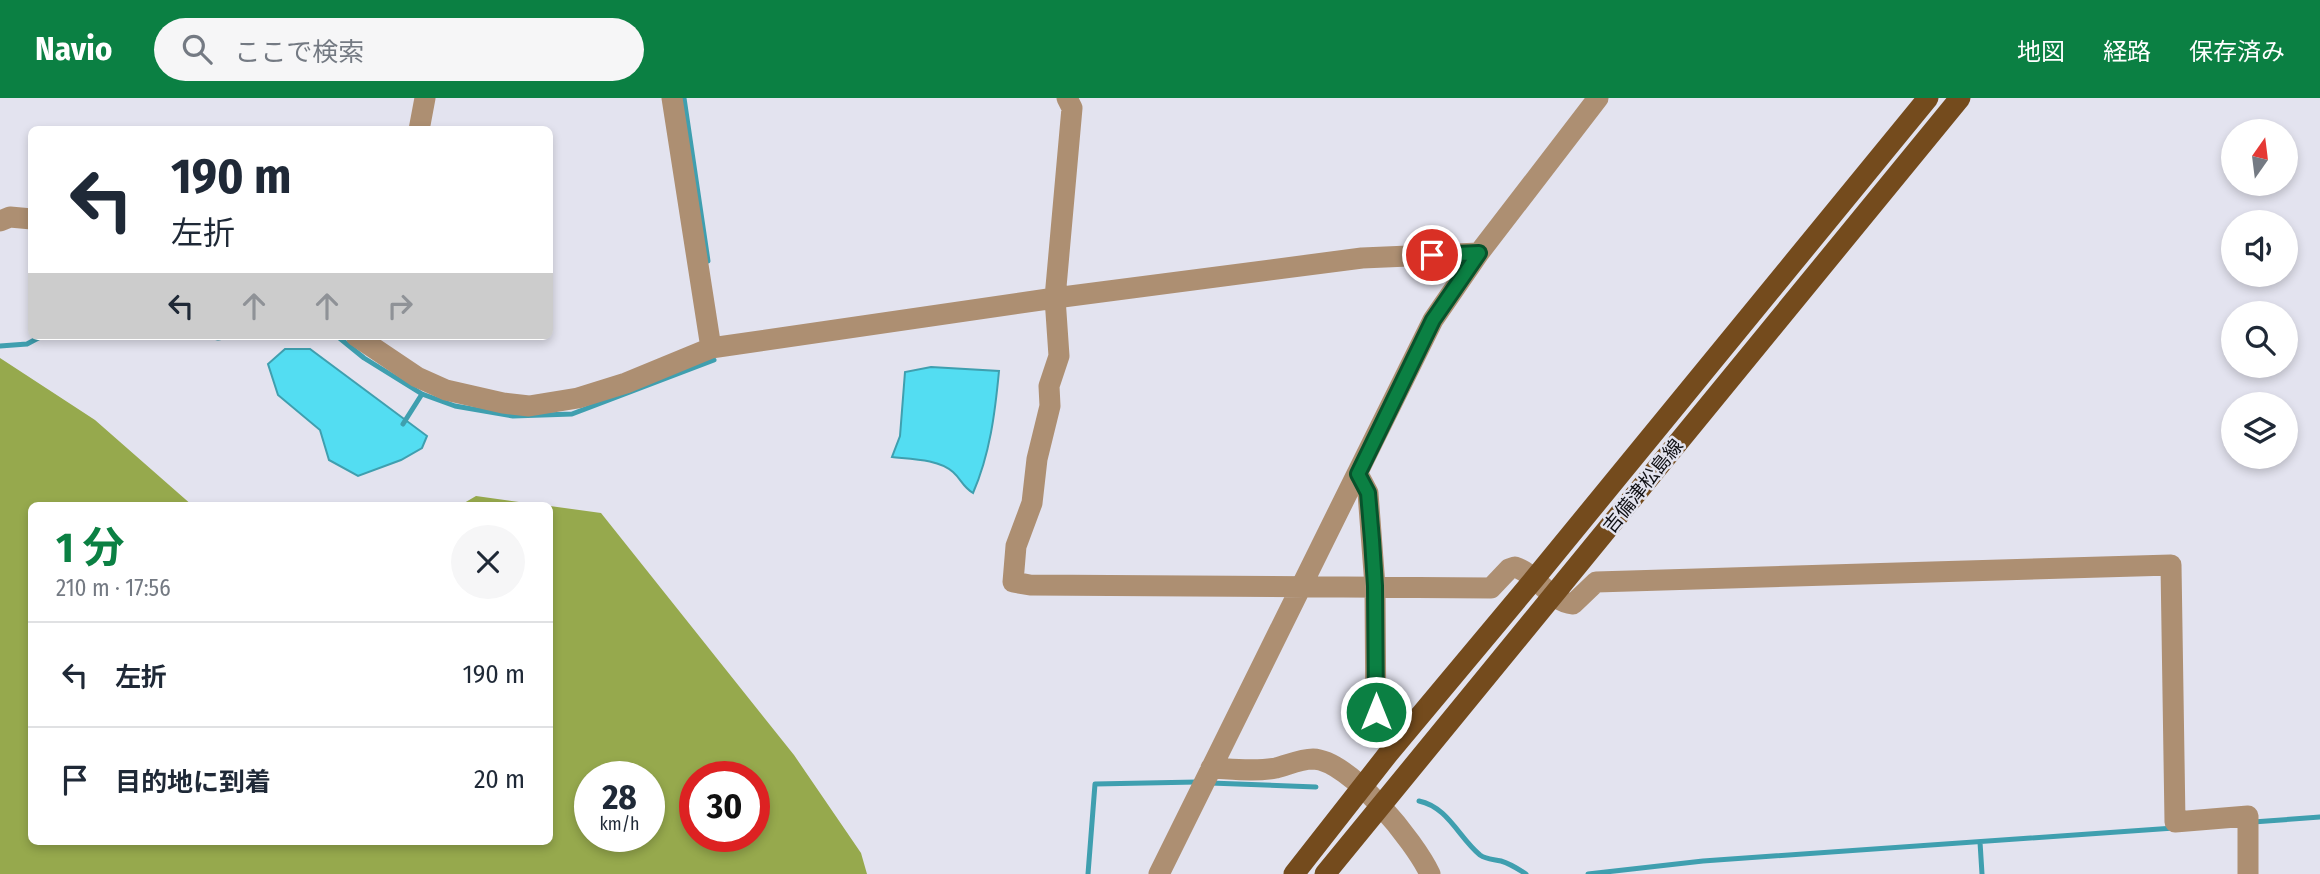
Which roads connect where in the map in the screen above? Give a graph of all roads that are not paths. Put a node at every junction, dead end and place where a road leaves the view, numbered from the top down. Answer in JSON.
{"nodes":[{"id":1,"x":425,"y":98,"type":"edge"},
{"id":2,"x":672,"y":98,"type":"edge"},
{"id":3,"x":1067,"y":98,"type":"edge"},
{"id":4,"x":1598,"y":98,"type":"edge"},
{"id":5,"x":1928,"y":98,"type":"edge"},
{"id":6,"x":1959,"y":98,"type":"edge"},
{"id":7,"x":420,"y":126,"type":"edge"},
{"id":8,"x":28,"y":219,"type":"edge"},
{"id":9,"x":0,"y":221,"type":"edge"},
{"id":10,"x":1479,"y":253,"type":"junction"},
{"id":11,"x":1055,"y":298,"type":"junction"},
{"id":12,"x":362,"y":340,"type":"edge"},
{"id":13,"x":710,"y":348,"type":"junction"},
{"id":14,"x":1358,"y":474,"type":"junction"},
{"id":15,"x":1535,"y":578,"type":"junction"},
{"id":16,"x":1375,"y":586,"type":"junction"},
{"id":17,"x":1300,"y":588,"type":"junction"},
{"id":18,"x":1553,"y":595,"type":"junction"},
{"id":19,"x":1376,"y":737,"type":"dead end"},
{"id":20,"x":1207,"y":777,"type":"junction"},
{"id":21,"x":1362,"y":788,"type":"junction"},
{"id":22,"x":1380,"y":807,"type":"junction"},
{"id":23,"x":1159,"y":874,"type":"edge"},
{"id":24,"x":1294,"y":874,"type":"edge"},
{"id":25,"x":1325,"y":874,"type":"edge"},
{"id":26,"x":1430,"y":874,"type":"edge"},
{"id":27,"x":2248,"y":874,"type":"edge"}],
"edges":[{"from":1,"to":7,"type":"street"},
{"from":2,"to":13,"type":"street"},
{"from":3,"to":11,"type":"street"},
{"from":4,"to":10,"type":"street"},
{"from":5,"to":15,"type":"main road","name":"吉備津松島線"},
{"from":6,"to":18,"type":"main road","name":"吉備津松島線"},
{"from":8,"to":9,"type":"street"},
{"from":10,"to":11,"type":"street"},
{"from":10,"to":14,"type":"street"},
{"from":11,"to":13,"type":"street"},
{"from":11,"to":17,"type":"street"},
{"from":12,"to":13,"type":"street"},
{"from":14,"to":16,"type":"street"},
{"from":14,"to":17,"type":"street"},
{"from":15,"to":16,"type":"street"},
{"from":15,"to":18,"type":"street"},
{"from":15,"to":21,"type":"main road","name":"吉備津松島線"},
{"from":16,"to":17,"type":"street"},
{"from":16,"to":19,"type":"street"},
{"from":17,"to":20,"type":"street"},
{"from":18,"to":22,"type":"main road","name":"吉備津松島線"},
{"from":18,"to":27,"type":"street"},
{"from":20,"to":21,"type":"street"},
{"from":20,"to":23,"type":"street"},
{"from":21,"to":22,"type":"street"},
{"from":21,"to":24,"type":"main road","name":"吉備津松島線"},
{"from":22,"to":25,"type":"main road","name":"吉備津松島線"},
{"from":22,"to":26,"type":"street"}]}
